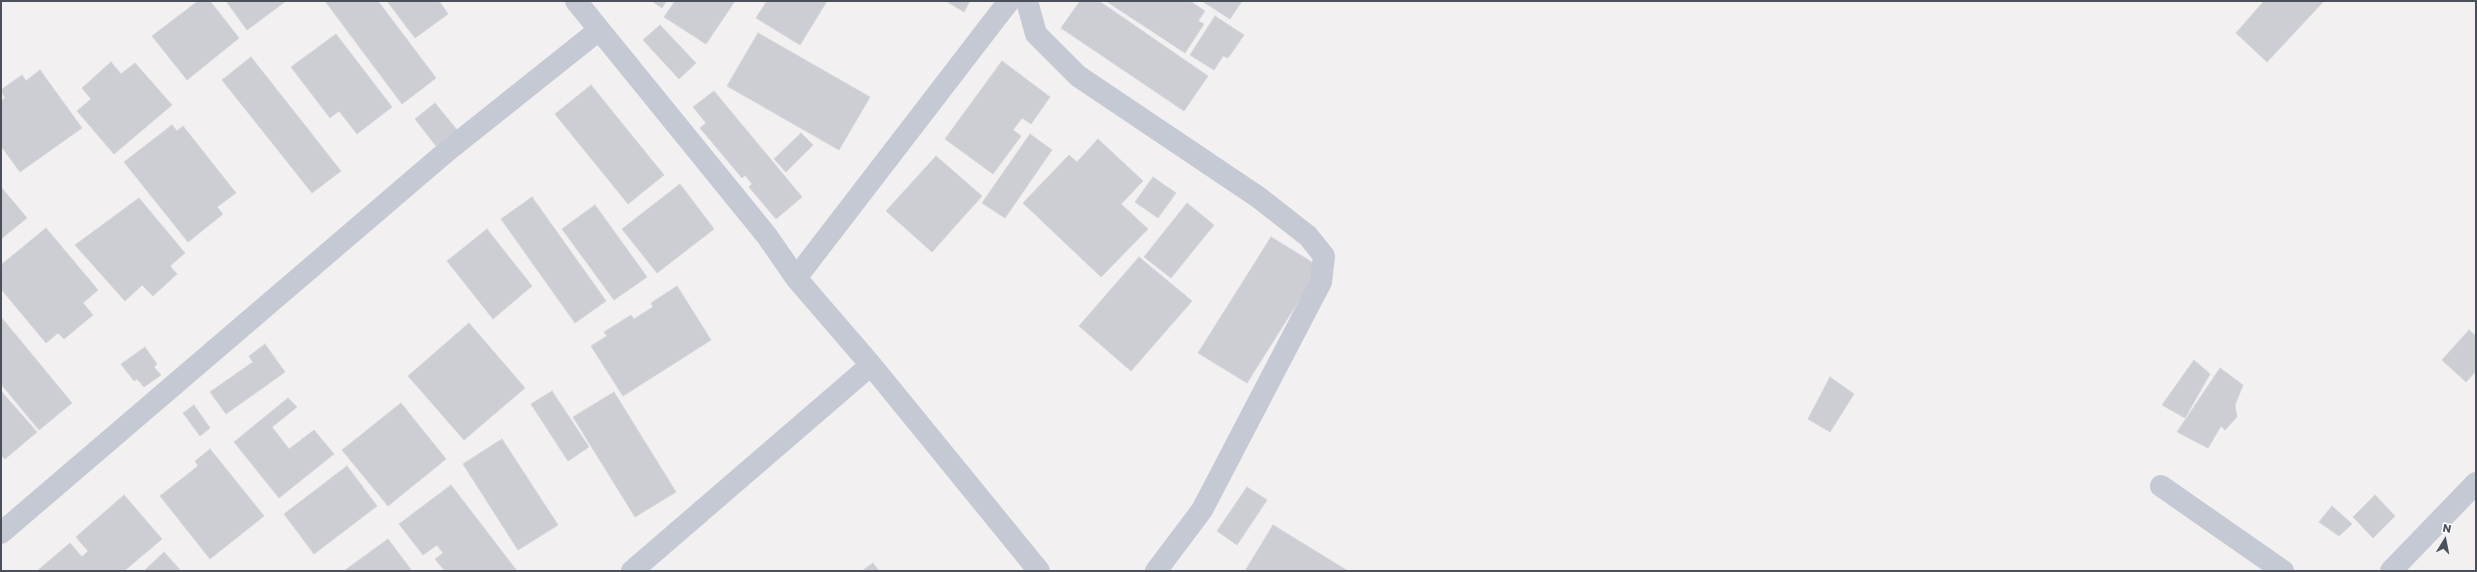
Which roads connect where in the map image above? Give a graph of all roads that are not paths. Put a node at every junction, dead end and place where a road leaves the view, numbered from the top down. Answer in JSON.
{"nodes":[{"id":1,"x":576,"y":1,"type":"edge"},
{"id":2,"x":1009,"y":1,"type":"edge"},
{"id":3,"x":1027,"y":1,"type":"edge"},
{"id":4,"x":599,"y":30,"type":"junction"},
{"id":5,"x":796,"y":278,"type":"junction"},
{"id":6,"x":871,"y":365,"type":"junction"},
{"id":7,"x":2476,"y":483,"type":"edge"},
{"id":8,"x":2161,"y":486,"type":"dead end"},
{"id":9,"x":1,"y":533,"type":"edge"},
{"id":10,"x":632,"y":571,"type":"edge"},
{"id":11,"x":1039,"y":571,"type":"edge"},
{"id":12,"x":1156,"y":571,"type":"edge"},
{"id":13,"x":2283,"y":571,"type":"edge"},
{"id":14,"x":2391,"y":571,"type":"edge"}],
"edges":[{"from":1,"to":4,"type":"street"},
{"from":2,"to":5,"type":"street"},
{"from":3,"to":12,"type":"street"},
{"from":4,"to":5,"type":"street"},
{"from":4,"to":9,"type":"street"},
{"from":5,"to":6,"type":"street"},
{"from":6,"to":10,"type":"street"},
{"from":6,"to":11,"type":"street"},
{"from":7,"to":14,"type":"street"},
{"from":8,"to":13,"type":"street"}]}
